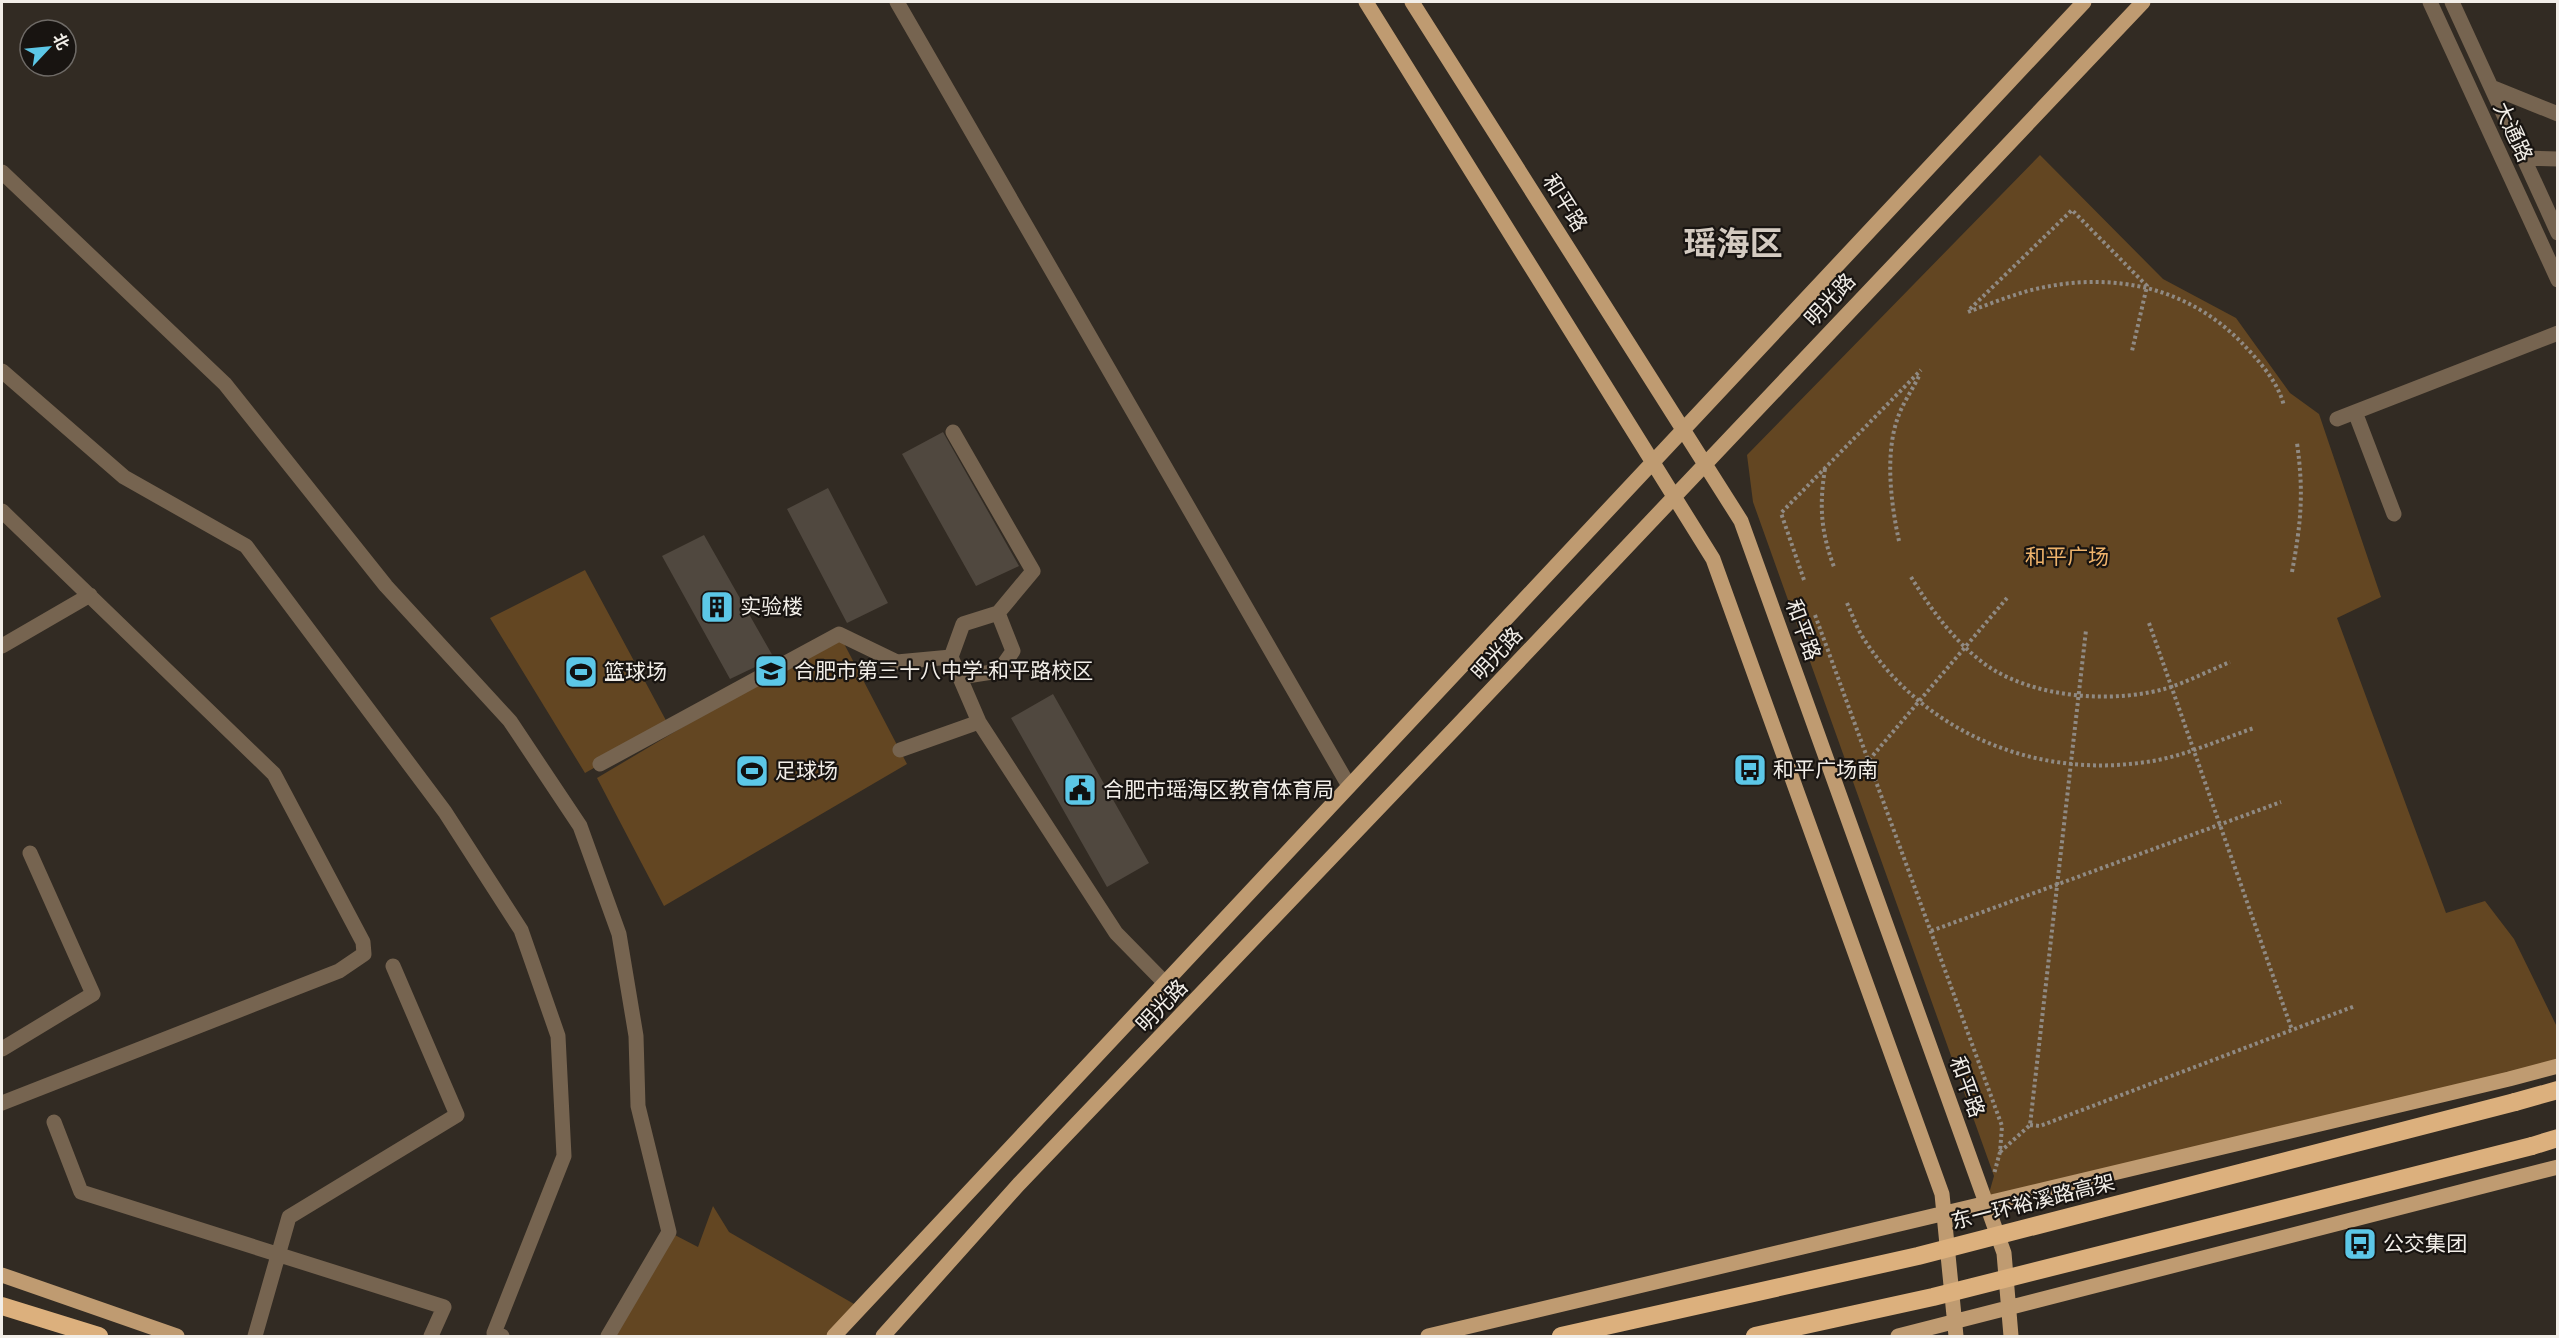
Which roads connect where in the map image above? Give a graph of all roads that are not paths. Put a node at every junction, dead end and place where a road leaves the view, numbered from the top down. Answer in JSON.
{"nodes":[{"id":1,"x":897,"y":2,"type":"edge"},
{"id":2,"x":1366,"y":2,"type":"edge"},
{"id":3,"x":1412,"y":2,"type":"edge"},
{"id":4,"x":2084,"y":2,"type":"edge"},
{"id":5,"x":2143,"y":2,"type":"edge"},
{"id":6,"x":2430,"y":2,"type":"edge"},
{"id":7,"x":2452,"y":2,"type":"edge"},
{"id":8,"x":2491,"y":87,"type":"junction"},
{"id":9,"x":2558,"y":114,"type":"edge"},
{"id":10,"x":2523,"y":158,"type":"junction"},
{"id":11,"x":2558,"y":159,"type":"edge"},
{"id":12,"x":2,"y":172,"type":"edge"},
{"id":13,"x":2558,"y":233,"type":"edge"},
{"id":14,"x":2558,"y":280,"type":"edge"},
{"id":15,"x":2558,"y":333,"type":"edge"},
{"id":16,"x":2,"y":371,"type":"edge"},
{"id":17,"x":2355,"y":412,"type":"junction"},
{"id":18,"x":2337,"y":419,"type":"dead end"},
{"id":19,"x":1683,"y":429,"type":"junction"},
{"id":20,"x":953,"y":432,"type":"dead end"},
{"id":21,"x":1653,"y":462,"type":"junction"},
{"id":22,"x":1705,"y":464,"type":"junction"},
{"id":23,"x":1674,"y":496,"type":"junction"},
{"id":24,"x":2,"y":511,"type":"edge"},
{"id":25,"x":2394,"y":514,"type":"dead end"},
{"id":26,"x":90,"y":595,"type":"junction"},
{"id":27,"x":998,"y":613,"type":"junction"},
{"id":28,"x":2,"y":646,"type":"edge"},
{"id":29,"x":951,"y":657,"type":"junction"},
{"id":30,"x":960,"y":677,"type":"junction"},
{"id":31,"x":979,"y":722,"type":"junction"},
{"id":32,"x":900,"y":750,"type":"dead end"},
{"id":33,"x":600,"y":764,"type":"dead end"},
{"id":34,"x":1350,"y":786,"type":"junction"},
{"id":35,"x":30,"y":854,"type":"dead end"},
{"id":36,"x":393,"y":966,"type":"dead end"},
{"id":37,"x":1165,"y":983,"type":"junction"},
{"id":38,"x":2,"y":1049,"type":"edge"},
{"id":39,"x":2558,"y":1066,"type":"edge"},
{"id":40,"x":2558,"y":1072,"type":"edge"},
{"id":41,"x":2509,"y":1079,"type":"junction"},
{"id":42,"x":2558,"y":1090,"type":"edge"},
{"id":43,"x":2,"y":1103,"type":"edge"},
{"id":44,"x":54,"y":1122,"type":"dead end"},
{"id":45,"x":2558,"y":1138,"type":"edge"},
{"id":46,"x":2558,"y":1162,"type":"edge"},
{"id":47,"x":2558,"y":1167,"type":"edge"},
{"id":48,"x":2520,"y":1178,"type":"junction"},
{"id":49,"x":1986,"y":1204,"type":"junction"},
{"id":50,"x":1944,"y":1214,"type":"junction"},
{"id":51,"x":279,"y":1254,"type":"junction"},
{"id":52,"x":2,"y":1275,"type":"edge"},
{"id":53,"x":2,"y":1306,"type":"edge"},
{"id":54,"x":2009,"y":1310,"type":"junction"},
{"id":55,"x":1955,"y":1330,"type":"edge"},
{"id":56,"x":99,"y":1336,"type":"edge"},
{"id":57,"x":177,"y":1336,"type":"edge"},
{"id":58,"x":255,"y":1336,"type":"edge"},
{"id":59,"x":432,"y":1336,"type":"edge"},
{"id":60,"x":502,"y":1336,"type":"edge"},
{"id":61,"x":608,"y":1336,"type":"edge"},
{"id":62,"x":834,"y":1336,"type":"edge"},
{"id":63,"x":883,"y":1336,"type":"edge"},
{"id":64,"x":1428,"y":1336,"type":"edge"},
{"id":65,"x":1561,"y":1336,"type":"edge"},
{"id":66,"x":1755,"y":1336,"type":"edge"},
{"id":67,"x":1898,"y":1336,"type":"edge"},
{"id":68,"x":2011,"y":1336,"type":"edge"}],
"edges":[{"from":1,"to":34,"type":"street"},
{"from":2,"to":21,"type":"main road"},
{"from":3,"to":19,"type":"main road","name":"和平路"},
{"from":4,"to":19,"type":"main road","name":"明光路"},
{"from":5,"to":22,"type":"main road","name":"明光路"},
{"from":6,"to":14,"type":"street","name":"大通路"},
{"from":7,"to":8,"type":"street","name":"大通路"},
{"from":8,"to":9,"type":"street"},
{"from":8,"to":10,"type":"street","name":"大通路"},
{"from":10,"to":11,"type":"street"},
{"from":10,"to":13,"type":"street","name":"大通路"},
{"from":12,"to":61,"type":"street"},
{"from":15,"to":17,"type":"street"},
{"from":16,"to":60,"type":"street"},
{"from":17,"to":18,"type":"street"},
{"from":17,"to":25,"type":"street"},
{"from":19,"to":21,"type":"main road","name":"明光路"},
{"from":19,"to":22,"type":"main road","name":"和平路"},
{"from":20,"to":27,"type":"street"},
{"from":21,"to":23,"type":"main road"},
{"from":21,"to":34,"type":"main road","name":"明光路"},
{"from":22,"to":23,"type":"main road","name":"明光路"},
{"from":22,"to":49,"type":"main road","name":"和平路"},
{"from":23,"to":50,"type":"main road"},
{"from":23,"to":63,"type":"main road","name":"明光路"},
{"from":24,"to":26,"type":"street"},
{"from":26,"to":28,"type":"street"},
{"from":26,"to":43,"type":"street"},
{"from":27,"to":29,"type":"street"},
{"from":27,"to":30,"type":"street"},
{"from":29,"to":30,"type":"street"},
{"from":29,"to":33,"type":"street"},
{"from":30,"to":31,"type":"street"},
{"from":31,"to":32,"type":"street"},
{"from":31,"to":37,"type":"street"},
{"from":34,"to":37,"type":"main road","name":"明光路"},
{"from":35,"to":38,"type":"street"},
{"from":36,"to":51,"type":"street"},
{"from":37,"to":62,"type":"main road","name":"明光路"},
{"from":39,"to":41,"type":"main road"},
{"from":40,"to":41,"type":"main road"},
{"from":41,"to":49,"type":"main road"},
{"from":42,"to":65,"type":"highway","name":"东一环裕溪路高架","bridge":true},
{"from":44,"to":51,"type":"street"},
{"from":45,"to":66,"type":"highway","bridge":true},
{"from":46,"to":48,"type":"main road"},
{"from":47,"to":48,"type":"main road"},
{"from":48,"to":54,"type":"main road"},
{"from":49,"to":50,"type":"main road"},
{"from":49,"to":54,"type":"main road","name":"和平路"},
{"from":50,"to":55,"type":"main road"},
{"from":50,"to":64,"type":"main road"},
{"from":51,"to":58,"type":"street"},
{"from":51,"to":59,"type":"street"},
{"from":52,"to":57,"type":"main road"},
{"from":53,"to":56,"type":"highway"},
{"from":54,"to":55,"type":"main road"},
{"from":54,"to":68,"type":"main road","name":"和平路"},
{"from":55,"to":67,"type":"main road"}]}
